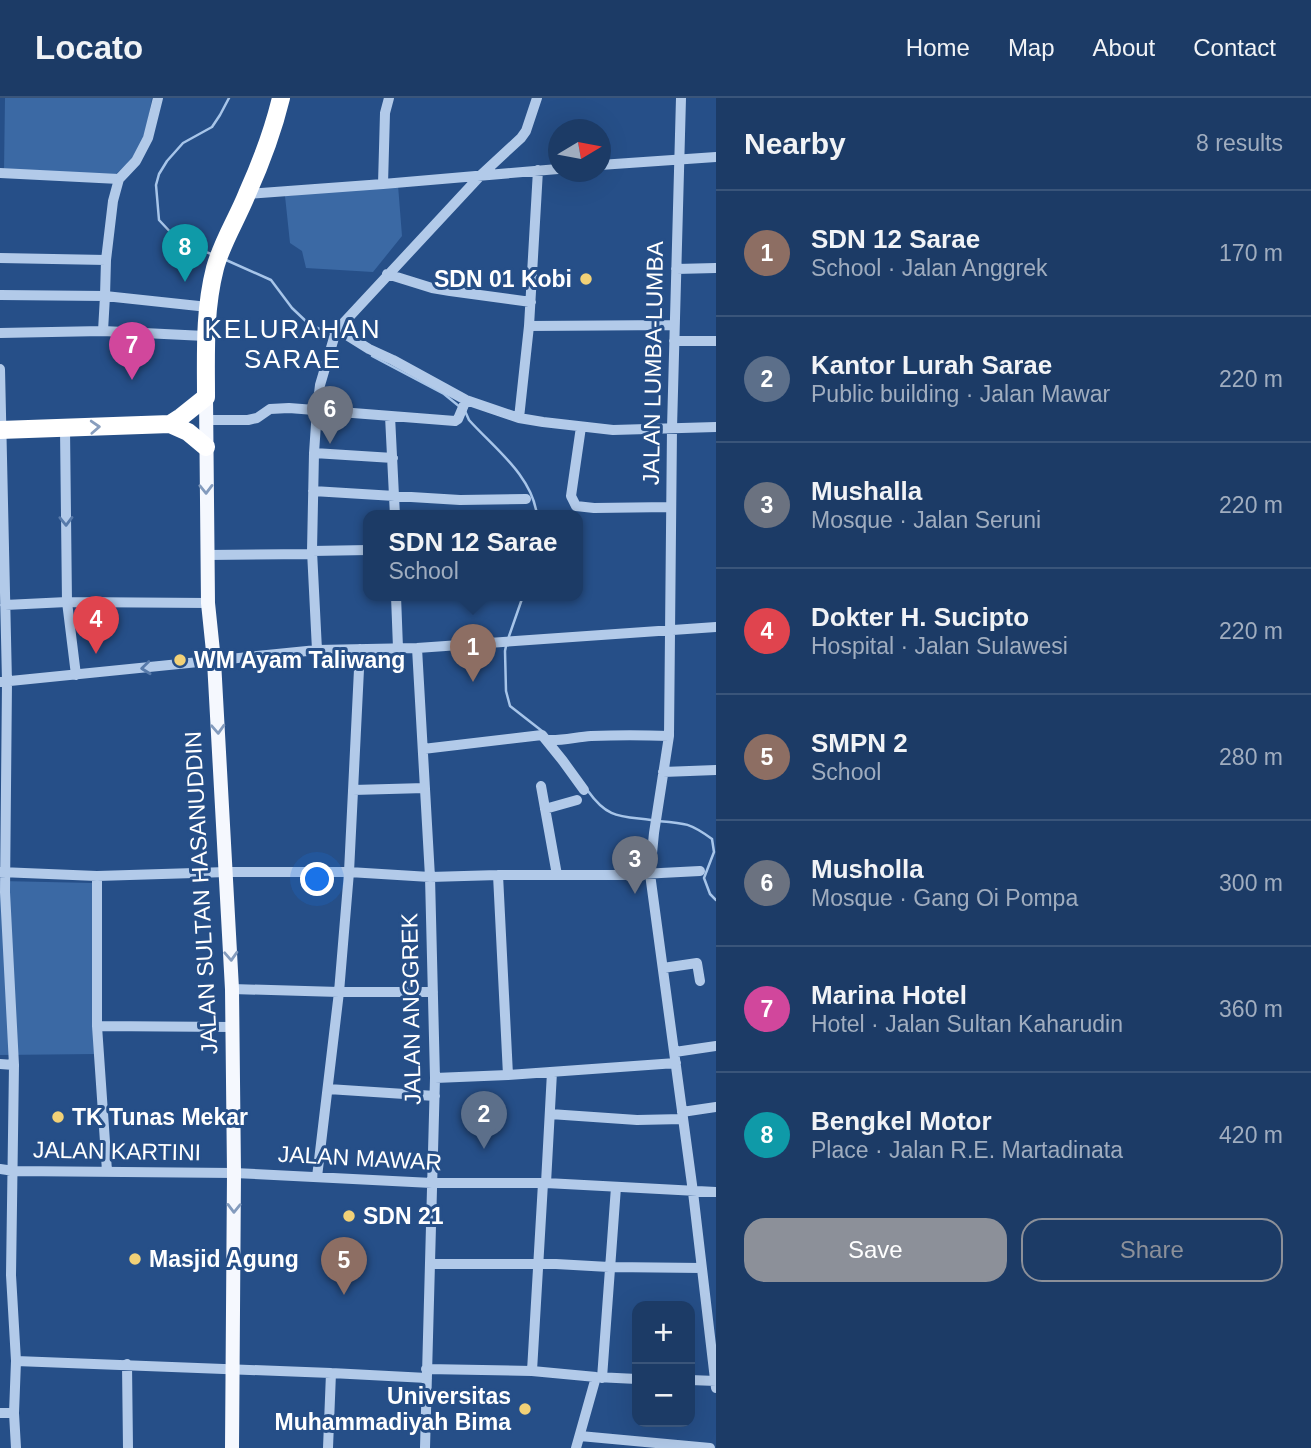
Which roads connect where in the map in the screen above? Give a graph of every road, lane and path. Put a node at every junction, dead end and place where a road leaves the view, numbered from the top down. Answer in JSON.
{"nodes":[{"id":1,"x":158,"y":98,"type":"edge"},
{"id":2,"x":281,"y":98,"type":"edge"},
{"id":3,"x":389,"y":98,"type":"edge"},
{"id":4,"x":537,"y":98,"type":"edge"},
{"id":5,"x":681,"y":98,"type":"edge"},
{"id":6,"x":716,"y":156,"type":"edge"},
{"id":7,"x":679,"y":159,"type":"junction"},
{"id":8,"x":611,"y":164,"type":"edge"},
{"id":9,"x":538,"y":170,"type":"junction"},
{"id":10,"x":548,"y":170,"type":"edge"},
{"id":11,"x":0,"y":173,"type":"edge"},
{"id":12,"x":481,"y":175,"type":"junction"},
{"id":13,"x":119,"y":179,"type":"junction"},
{"id":14,"x":383,"y":184,"type":"junction"},
{"id":15,"x":248,"y":194,"type":"junction"},
{"id":16,"x":0,"y":258,"type":"edge"},
{"id":17,"x":106,"y":260,"type":"junction"},
{"id":18,"x":676,"y":268,"type":"junction"},
{"id":19,"x":716,"y":268,"type":"edge"},
{"id":20,"x":387,"y":274,"type":"junction"},
{"id":21,"x":0,"y":295,"type":"edge"},
{"id":22,"x":105,"y":296,"type":"junction"},
{"id":23,"x":531,"y":302,"type":"junction"},
{"id":24,"x":208,"y":307,"type":"junction"},
{"id":25,"x":529,"y":326,"type":"junction"},
{"id":26,"x":674,"y":326,"type":"junction"},
{"id":27,"x":103,"y":331,"type":"junction"},
{"id":28,"x":0,"y":333,"type":"edge"},
{"id":29,"x":335,"y":333,"type":"junction"},
{"id":30,"x":205,"y":335,"type":"junction"},
{"id":31,"x":674,"y":341,"type":"junction"},
{"id":32,"x":716,"y":341,"type":"edge"},
{"id":33,"x":0,"y":369,"type":"edge"},
{"id":34,"x":206,"y":397,"type":"junction"},
{"id":35,"x":464,"y":405,"type":"junction"},
{"id":36,"x":317,"y":410,"type":"junction"},
{"id":37,"x":390,"y":416,"type":"junction"},
{"id":38,"x":519,"y":418,"type":"junction"},
{"id":39,"x":206,"y":420,"type":"junction"},
{"id":40,"x":170,"y":424,"type":"junction"},
{"id":41,"x":581,"y":427,"type":"junction"},
{"id":42,"x":716,"y":427,"type":"edge"},
{"id":43,"x":671,"y":428,"type":"junction"},
{"id":44,"x":65,"y":429,"type":"junction"},
{"id":45,"x":1,"y":430,"type":"edge"},
{"id":46,"x":206,"y":447,"type":"junction"},
{"id":47,"x":314,"y":453,"type":"junction"},
{"id":48,"x":393,"y":458,"type":"junction"},
{"id":49,"x":313,"y":491,"type":"junction"},
{"id":50,"x":394,"y":497,"type":"junction"},
{"id":51,"x":526,"y":499,"type":"dead end"},
{"id":52,"x":671,"y":508,"type":"junction"},
{"id":53,"x":395,"y":510,"type":"edge"},
{"id":54,"x":363,"y":550,"type":"edge"},
{"id":55,"x":313,"y":552,"type":"junction"},
{"id":56,"x":207,"y":555,"type":"junction"},
{"id":57,"x":396,"y":601,"type":"edge"},
{"id":58,"x":67,"y":602,"type":"junction"},
{"id":59,"x":208,"y":603,"type":"junction"},
{"id":60,"x":5,"y":605,"type":"junction"},
{"id":61,"x":716,"y":627,"type":"edge"},
{"id":62,"x":670,"y":630,"type":"junction"},
{"id":63,"x":398,"y":648,"type":"junction"},
{"id":64,"x":417,"y":648,"type":"junction"},
{"id":65,"x":360,"y":649,"type":"junction"},
{"id":66,"x":317,"y":650,"type":"junction"},
{"id":67,"x":214,"y":661,"type":"junction"},
{"id":68,"x":76,"y":675,"type":"junction"},
{"id":69,"x":3,"y":682,"type":"edge"},
{"id":70,"x":669,"y":736,"type":"junction"},
{"id":71,"x":547,"y":740,"type":"junction"},
{"id":72,"x":423,"y":749,"type":"junction"},
{"id":73,"x":716,"y":770,"type":"edge"},
{"id":74,"x":663,"y":772,"type":"junction"},
{"id":75,"x":541,"y":786,"type":"dead end"},
{"id":76,"x":425,"y":788,"type":"junction"},
{"id":77,"x":353,"y":790,"type":"junction"},
{"id":78,"x":545,"y":809,"type":"junction"},
{"id":79,"x":701,"y":871,"type":"dead end"},
{"id":80,"x":3,"y":872,"type":"edge"},
{"id":81,"x":227,"y":872,"type":"junction"},
{"id":82,"x":349,"y":872,"type":"junction"},
{"id":83,"x":650,"y":874,"type":"junction"},
{"id":84,"x":498,"y":875,"type":"junction"},
{"id":85,"x":557,"y":875,"type":"junction"},
{"id":86,"x":97,"y":876,"type":"junction"},
{"id":87,"x":430,"y":877,"type":"junction"},
{"id":88,"x":3,"y":896,"type":"edge"},
{"id":89,"x":663,"y":968,"type":"junction"},
{"id":90,"x":4,"y":972,"type":"edge"},
{"id":91,"x":701,"y":981,"type":"dead end"},
{"id":92,"x":232,"y":989,"type":"junction"},
{"id":93,"x":339,"y":992,"type":"junction"},
{"id":94,"x":433,"y":992,"type":"junction"},
{"id":95,"x":97,"y":1026,"type":"junction"},
{"id":96,"x":232,"y":1027,"type":"junction"},
{"id":97,"x":6,"y":1037,"type":"edge"},
{"id":98,"x":716,"y":1046,"type":"edge"},
{"id":99,"x":675,"y":1058,"type":"junction"},
{"id":100,"x":0,"y":1064,"type":"edge"},
{"id":101,"x":14,"y":1065,"type":"junction"},
{"id":102,"x":552,"y":1072,"type":"junction"},
{"id":103,"x":508,"y":1075,"type":"junction"},
{"id":104,"x":435,"y":1078,"type":"junction"},
{"id":105,"x":328,"y":1089,"type":"junction"},
{"id":106,"x":435,"y":1097,"type":"junction"},
{"id":107,"x":716,"y":1107,"type":"edge"},
{"id":108,"x":550,"y":1114,"type":"junction"},
{"id":109,"x":683,"y":1115,"type":"junction"},
{"id":110,"x":0,"y":1169,"type":"edge"},
{"id":111,"x":13,"y":1171,"type":"junction"},
{"id":112,"x":107,"y":1171,"type":"junction"},
{"id":113,"x":234,"y":1173,"type":"junction"},
{"id":114,"x":317,"y":1177,"type":"junction"},
{"id":115,"x":432,"y":1183,"type":"junction"},
{"id":116,"x":544,"y":1183,"type":"junction"},
{"id":117,"x":616,"y":1187,"type":"junction"},
{"id":118,"x":693,"y":1192,"type":"junction"},
{"id":119,"x":716,"y":1192,"type":"edge"},
{"id":120,"x":431,"y":1264,"type":"junction"},
{"id":121,"x":538,"y":1265,"type":"junction"},
{"id":122,"x":609,"y":1267,"type":"junction"},
{"id":123,"x":702,"y":1268,"type":"junction"},
{"id":124,"x":6,"y":1275,"type":"edge"},
{"id":125,"x":16,"y":1361,"type":"junction"},
{"id":126,"x":127,"y":1364,"type":"junction"},
{"id":127,"x":232,"y":1369,"type":"junction"},
{"id":128,"x":531,"y":1371,"type":"junction"},
{"id":129,"x":331,"y":1373,"type":"junction"},
{"id":130,"x":426,"y":1373,"type":"junction"},
{"id":131,"x":599,"y":1378,"type":"junction"},
{"id":132,"x":632,"y":1379,"type":"edge"},
{"id":133,"x":695,"y":1380,"type":"edge"},
{"id":134,"x":716,"y":1381,"type":"edge"},
{"id":135,"x":716,"y":1388,"type":"edge"},
{"id":136,"x":0,"y":1413,"type":"edge"},
{"id":137,"x":15,"y":1413,"type":"junction"},
{"id":138,"x":580,"y":1436,"type":"junction"},
{"id":139,"x":16,"y":1448,"type":"edge"},
{"id":140,"x":128,"y":1448,"type":"edge"},
{"id":141,"x":232,"y":1448,"type":"edge"},
{"id":142,"x":328,"y":1448,"type":"edge"},
{"id":143,"x":425,"y":1448,"type":"edge"},
{"id":144,"x":576,"y":1448,"type":"edge"},
{"id":145,"x":710,"y":1448,"type":"edge"}],
"edges":[{"from":1,"to":13,"type":"street"},
{"from":2,"to":15,"type":"highway","name":"JALAN SULTAN HASANUDDIN"},
{"from":3,"to":14,"type":"street"},
{"from":4,"to":12,"type":"street"},
{"from":5,"to":7,"type":"street","name":"JALAN LUMBA-LUMBA"},
{"from":6,"to":7,"type":"street"},
{"from":7,"to":8,"type":"street"},
{"from":7,"to":18,"type":"street","name":"JALAN LUMBA-LUMBA"},
{"from":9,"to":10,"type":"street"},
{"from":9,"to":12,"type":"street"},
{"from":9,"to":23,"type":"street"},
{"from":11,"to":13,"type":"street"},
{"from":12,"to":14,"type":"street"},
{"from":12,"to":20,"type":"street"},
{"from":13,"to":17,"type":"street"},
{"from":14,"to":15,"type":"street"},
{"from":15,"to":24,"type":"highway","name":"JALAN SULTAN HASANUDDIN"},
{"from":16,"to":17,"type":"street"},
{"from":17,"to":22,"type":"street"},
{"from":18,"to":19,"type":"street"},
{"from":18,"to":26,"type":"street","name":"JALAN LUMBA-LUMBA"},
{"from":20,"to":23,"type":"street"},
{"from":20,"to":29,"type":"street"},
{"from":21,"to":22,"type":"street"},
{"from":22,"to":24,"type":"street"},
{"from":22,"to":27,"type":"street"},
{"from":23,"to":25,"type":"street"},
{"from":24,"to":30,"type":"highway","name":"JALAN SULTAN HASANUDDIN"},
{"from":25,"to":26,"type":"street"},
{"from":25,"to":38,"type":"street"},
{"from":26,"to":31,"type":"street","name":"JALAN LUMBA-LUMBA"},
{"from":27,"to":28,"type":"street"},
{"from":27,"to":30,"type":"street"},
{"from":29,"to":35,"type":"street"},
{"from":29,"to":36,"type":"street"},
{"from":30,"to":34,"type":"highway","name":"JALAN SULTAN HASANUDDIN"},
{"from":31,"to":32,"type":"street"},
{"from":31,"to":43,"type":"street","name":"JALAN LUMBA-LUMBA"},
{"from":33,"to":45,"type":"street"},
{"from":34,"to":39,"type":"main road","name":"JALAN SULTAN HASANUDDIN"},
{"from":34,"to":40,"type":"highway"},
{"from":35,"to":37,"type":"street"},
{"from":35,"to":38,"type":"street"},
{"from":36,"to":37,"type":"street"},
{"from":36,"to":39,"type":"street"},
{"from":36,"to":47,"type":"street"},
{"from":37,"to":48,"type":"street"},
{"from":38,"to":41,"type":"street"},
{"from":39,"to":46,"type":"main road","name":"JALAN SULTAN HASANUDDIN"},
{"from":44,"to":40,"type":"highway","one_way":true},
{"from":40,"to":46,"type":"highway"},
{"from":41,"to":43,"type":"street"},
{"from":41,"to":52,"type":"street"},
{"from":42,"to":43,"type":"street"},
{"from":43,"to":52,"type":"street","name":"JALAN LUMBA-LUMBA"},
{"from":44,"to":45,"type":"highway"},
{"from":44,"to":58,"type":"street","one_way":true},
{"from":45,"to":60,"type":"street"},
{"from":46,"to":56,"type":"main road","name":"JALAN SULTAN HASANUDDIN","one_way":true},
{"from":47,"to":48,"type":"street"},
{"from":47,"to":49,"type":"street"},
{"from":48,"to":50,"type":"street"},
{"from":49,"to":50,"type":"street"},
{"from":49,"to":55,"type":"street"},
{"from":50,"to":51,"type":"street"},
{"from":50,"to":53,"type":"street"},
{"from":52,"to":62,"type":"street","name":"JALAN LUMBA-LUMBA"},
{"from":54,"to":55,"type":"street"},
{"from":55,"to":56,"type":"street"},
{"from":55,"to":66,"type":"street"},
{"from":56,"to":59,"type":"main road","name":"JALAN SULTAN HASANUDDIN"},
{"from":57,"to":63,"type":"street"},
{"from":58,"to":59,"type":"street"},
{"from":58,"to":60,"type":"street"},
{"from":58,"to":68,"type":"street"},
{"from":59,"to":67,"type":"main road","name":"JALAN SULTAN HASANUDDIN"},
{"from":60,"to":69,"type":"street"},
{"from":61,"to":62,"type":"street"},
{"from":62,"to":64,"type":"street"},
{"from":62,"to":70,"type":"street","name":"JALAN LUMBA-LUMBA"},
{"from":63,"to":64,"type":"street"},
{"from":63,"to":65,"type":"street"},
{"from":64,"to":72,"type":"street","name":"JALAN ANGGREK"},
{"from":65,"to":66,"type":"street"},
{"from":65,"to":77,"type":"street"},
{"from":66,"to":67,"type":"street"},
{"from":67,"to":68,"type":"street","one_way":true},
{"from":67,"to":81,"type":"main road","name":"JALAN SULTAN HASANUDDIN","one_way":true},
{"from":68,"to":69,"type":"street"},
{"from":69,"to":80,"type":"street"},
{"from":70,"to":71,"type":"street"},
{"from":70,"to":74,"type":"street","name":"JALAN LUMBA-LUMBA"},
{"from":71,"to":72,"type":"street"},
{"from":71,"to":78,"type":"street"},
{"from":72,"to":76,"type":"street","name":"JALAN ANGGREK"},
{"from":73,"to":74,"type":"street"},
{"from":74,"to":83,"type":"street","name":"JALAN LUMBA-LUMBA"},
{"from":75,"to":78,"type":"street"},
{"from":76,"to":77,"type":"street"},
{"from":76,"to":87,"type":"street","name":"JALAN ANGGREK"},
{"from":77,"to":82,"type":"street"},
{"from":78,"to":85,"type":"street"},
{"from":79,"to":83,"type":"street"},
{"from":80,"to":86,"type":"street"},
{"from":80,"to":88,"type":"street"},
{"from":81,"to":82,"type":"street"},
{"from":81,"to":86,"type":"street"},
{"from":81,"to":92,"type":"main road","name":"JALAN SULTAN HASANUDDIN","one_way":true},
{"from":82,"to":87,"type":"street"},
{"from":82,"to":93,"type":"street"},
{"from":83,"to":85,"type":"street"},
{"from":83,"to":89,"type":"street","name":"JALAN LUMBA-LUMBA"},
{"from":84,"to":85,"type":"street"},
{"from":84,"to":87,"type":"street"},
{"from":84,"to":103,"type":"street"},
{"from":86,"to":95,"type":"street"},
{"from":87,"to":94,"type":"street","name":"JALAN ANGGREK"},
{"from":88,"to":90,"type":"street"},
{"from":89,"to":91,"type":"street"},
{"from":89,"to":99,"type":"street","name":"JALAN LUMBA-LUMBA"},
{"from":90,"to":97,"type":"street"},
{"from":92,"to":93,"type":"street"},
{"from":92,"to":96,"type":"main road","name":"JALAN SULTAN HASANUDDIN"},
{"from":93,"to":94,"type":"street"},
{"from":93,"to":105,"type":"street"},
{"from":94,"to":104,"type":"street","name":"JALAN ANGGREK"},
{"from":95,"to":96,"type":"street"},
{"from":95,"to":112,"type":"street"},
{"from":96,"to":113,"type":"main road","name":"JALAN SULTAN HASANUDDIN"},
{"from":97,"to":101,"type":"street"},
{"from":98,"to":99,"type":"street"},
{"from":99,"to":102,"type":"street"},
{"from":99,"to":109,"type":"street","name":"JALAN LUMBA-LUMBA"},
{"from":100,"to":101,"type":"street"},
{"from":101,"to":111,"type":"street"},
{"from":102,"to":103,"type":"street"},
{"from":102,"to":108,"type":"street"},
{"from":103,"to":104,"type":"street"},
{"from":104,"to":106,"type":"street","name":"JALAN ANGGREK"},
{"from":105,"to":106,"type":"street"},
{"from":105,"to":114,"type":"street"},
{"from":106,"to":115,"type":"street","name":"JALAN ANGGREK"},
{"from":107,"to":109,"type":"street"},
{"from":108,"to":109,"type":"street"},
{"from":108,"to":116,"type":"street"},
{"from":109,"to":118,"type":"street","name":"JALAN LUMBA-LUMBA"},
{"from":110,"to":111,"type":"street","name":"JALAN KARTINI"},
{"from":111,"to":112,"type":"street","name":"JALAN KARTINI"},
{"from":111,"to":124,"type":"street"},
{"from":112,"to":113,"type":"street","name":"JALAN KARTINI"},
{"from":113,"to":114,"type":"street","name":"JALAN MAWAR"},
{"from":113,"to":127,"type":"main road","name":"JALAN SULTAN HASANUDDIN","one_way":true},
{"from":114,"to":115,"type":"street","name":"JALAN MAWAR"},
{"from":115,"to":116,"type":"street","name":"JALAN MAWAR"},
{"from":115,"to":120,"type":"street","name":"JALAN ANGGREK"},
{"from":116,"to":117,"type":"street","name":"JALAN MAWAR"},
{"from":116,"to":121,"type":"street"},
{"from":117,"to":118,"type":"street","name":"JALAN MAWAR"},
{"from":117,"to":122,"type":"street"},
{"from":118,"to":119,"type":"street","name":"JALAN MAWAR"},
{"from":118,"to":123,"type":"street","name":"JALAN LUMBA-LUMBA"},
{"from":120,"to":121,"type":"street"},
{"from":120,"to":130,"type":"street","name":"JALAN ANGGREK"},
{"from":121,"to":122,"type":"street"},
{"from":121,"to":128,"type":"street"},
{"from":122,"to":123,"type":"street"},
{"from":122,"to":131,"type":"street"},
{"from":123,"to":134,"type":"street","name":"JALAN LUMBA-LUMBA"},
{"from":124,"to":125,"type":"street"},
{"from":125,"to":126,"type":"street"},
{"from":125,"to":137,"type":"street"},
{"from":126,"to":127,"type":"street"},
{"from":126,"to":140,"type":"street"},
{"from":127,"to":129,"type":"street"},
{"from":127,"to":141,"type":"main road","name":"JALAN SULTAN HASANUDDIN"},
{"from":128,"to":130,"type":"street"},
{"from":128,"to":131,"type":"street"},
{"from":129,"to":130,"type":"street"},
{"from":129,"to":142,"type":"street"},
{"from":130,"to":143,"type":"street","name":"JALAN ANGGREK"},
{"from":131,"to":132,"type":"street"},
{"from":131,"to":138,"type":"street"},
{"from":133,"to":134,"type":"street"},
{"from":134,"to":135,"type":"street","name":"JALAN LUMBA-LUMBA"},
{"from":136,"to":137,"type":"street"},
{"from":137,"to":139,"type":"street"},
{"from":138,"to":144,"type":"street"},
{"from":138,"to":145,"type":"street"}]}
